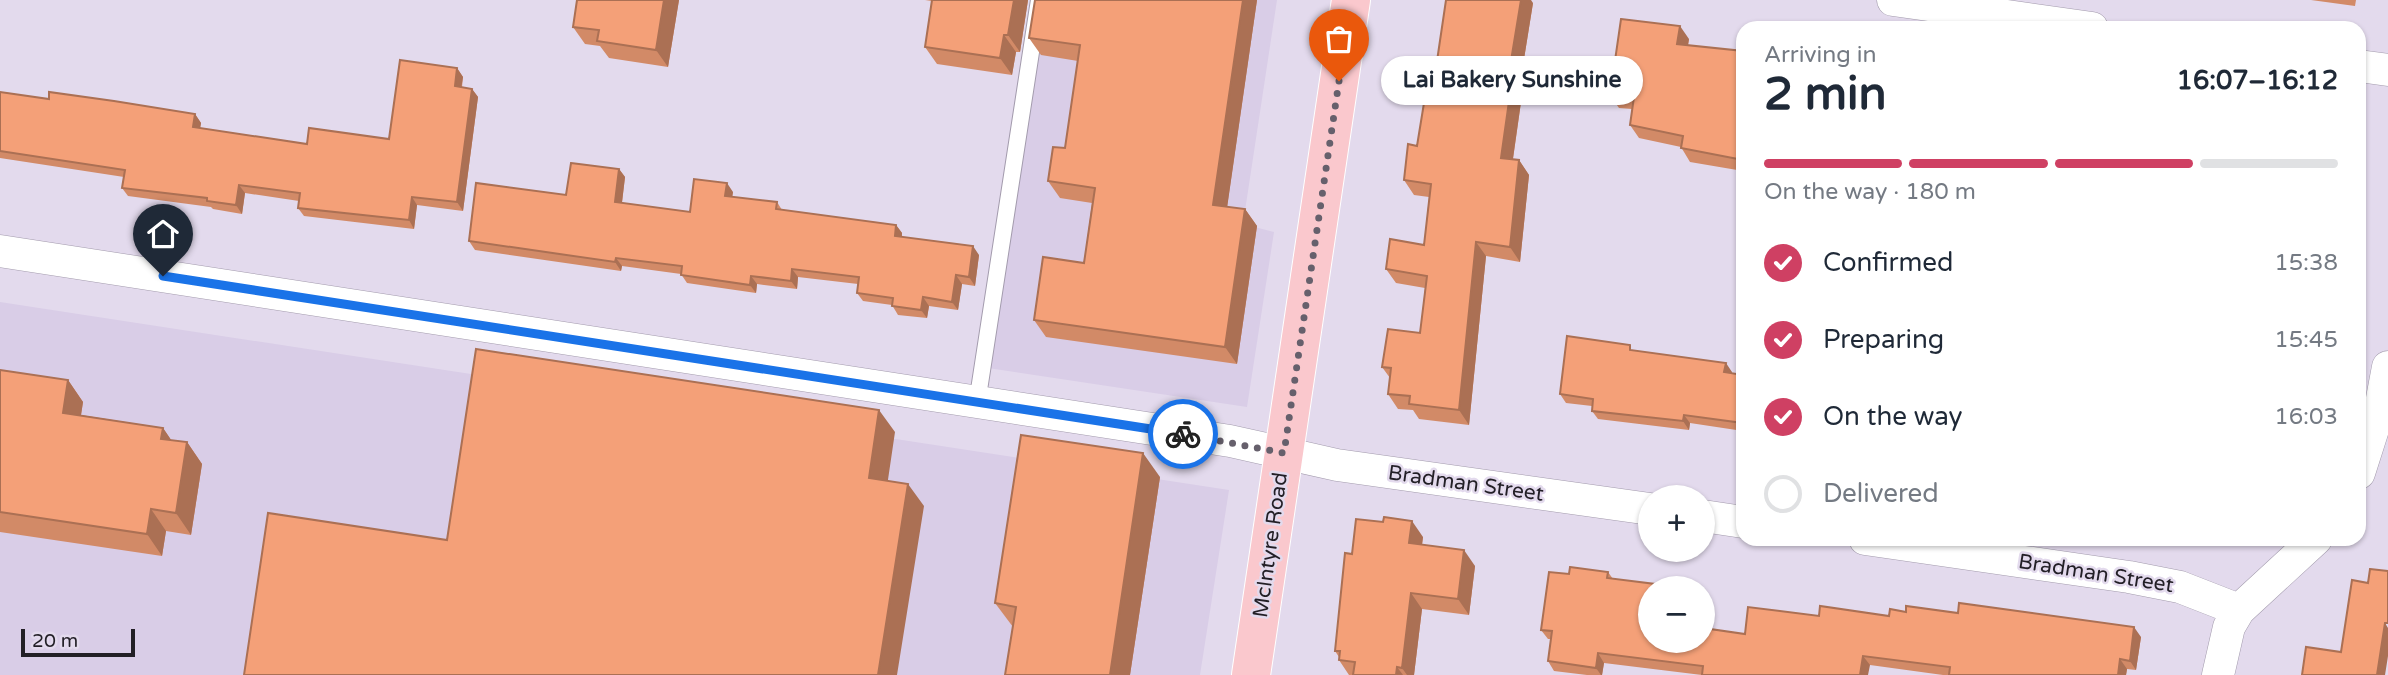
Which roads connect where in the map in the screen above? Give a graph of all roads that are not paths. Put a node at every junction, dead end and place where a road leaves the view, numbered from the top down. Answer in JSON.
{"nodes":[{"id":1,"x":1039,"y":0,"type":"edge"},
{"id":2,"x":1351,"y":0,"type":"edge"},
{"id":3,"x":1894,"y":0,"type":"edge"},
{"id":4,"x":2042,"y":21,"type":"edge"},
{"id":5,"x":2366,"y":66,"type":"edge"},
{"id":6,"x":2388,"y":70,"type":"edge"},
{"id":7,"x":0,"y":251,"type":"edge"},
{"id":8,"x":2388,"y":367,"type":"edge"},
{"id":9,"x":977,"y":403,"type":"junction"},
{"id":10,"x":2366,"y":451,"type":"edge"},
{"id":11,"x":1284,"y":453,"type":"junction"},
{"id":12,"x":1638,"y":507,"type":"edge"},
{"id":13,"x":1715,"y":518,"type":"edge"},
{"id":14,"x":1736,"y":521,"type":"edge"},
{"id":15,"x":1914,"y":546,"type":"edge"},
{"id":16,"x":2308,"y":546,"type":"edge"},
{"id":17,"x":2239,"y":610,"type":"junction"},
{"id":18,"x":1251,"y":675,"type":"edge"},
{"id":19,"x":2218,"y":675,"type":"edge"}],
"edges":[{"from":1,"to":9,"type":"lane"},
{"from":2,"to":11,"type":"main road","name":"McIntyre Road"},
{"from":3,"to":4,"type":"street"},
{"from":5,"to":6,"type":"street"},
{"from":7,"to":9,"type":"street","name":"Bradman Street"},
{"from":8,"to":10,"type":"street"},
{"from":9,"to":11,"type":"street","name":"Bradman Street"},
{"from":11,"to":12,"type":"street","name":"Bradman Street"},
{"from":11,"to":18,"type":"main road","name":"McIntyre Road"},
{"from":13,"to":14,"type":"street"},
{"from":15,"to":17,"type":"street","name":"Bradman Street"},
{"from":16,"to":17,"type":"street"},
{"from":17,"to":19,"type":"street"}]}
